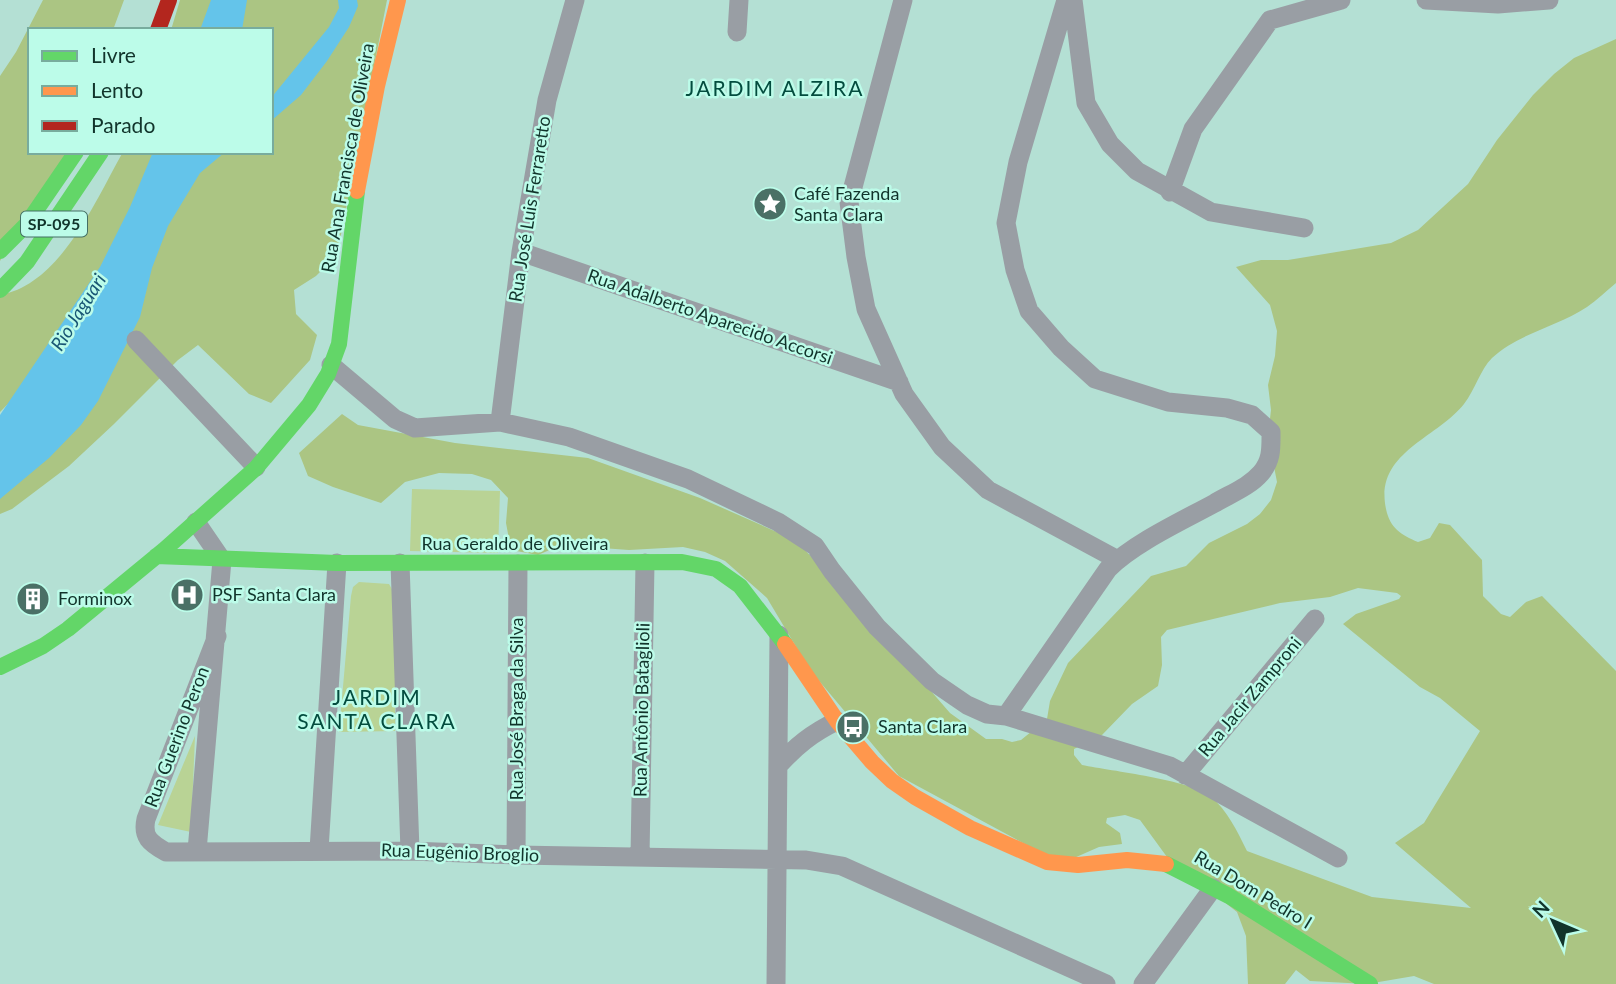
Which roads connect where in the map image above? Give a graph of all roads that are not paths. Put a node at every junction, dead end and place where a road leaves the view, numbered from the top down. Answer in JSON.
{"nodes":[{"id":1,"x":169,"y":0,"type":"edge"},
{"id":2,"x":398,"y":0,"type":"edge"},
{"id":3,"x":575,"y":0,"type":"edge"},
{"id":4,"x":739,"y":0,"type":"edge"},
{"id":5,"x":903,"y":0,"type":"edge"},
{"id":6,"x":1066,"y":0,"type":"edge"},
{"id":7,"x":1073,"y":0,"type":"edge"},
{"id":8,"x":1341,"y":0,"type":"edge"},
{"id":9,"x":1426,"y":0,"type":"edge"},
{"id":10,"x":1549,"y":0,"type":"edge"},
{"id":11,"x":159,"y":28,"type":"edge"},
{"id":12,"x":737,"y":32,"type":"dead end"},
{"id":13,"x":75,"y":154,"type":"edge"},
{"id":14,"x":100,"y":154,"type":"edge"},
{"id":15,"x":1170,"y":192,"type":"junction"},
{"id":16,"x":1304,"y":228,"type":"dead end"},
{"id":17,"x":0,"y":251,"type":"edge"},
{"id":18,"x":521,"y":252,"type":"junction"},
{"id":19,"x":0,"y":290,"type":"edge"},
{"id":20,"x":136,"y":340,"type":"dead end"},
{"id":21,"x":331,"y":365,"type":"junction"},
{"id":22,"x":899,"y":382,"type":"junction"},
{"id":23,"x":500,"y":422,"type":"junction"},
{"id":24,"x":256,"y":467,"type":"junction"},
{"id":25,"x":196,"y":522,"type":"junction"},
{"id":26,"x":156,"y":556,"type":"junction"},
{"id":27,"x":222,"y":560,"type":"junction"},
{"id":28,"x":1118,"y":560,"type":"junction"},
{"id":29,"x":337,"y":563,"type":"junction"},
{"id":30,"x":645,"y":563,"type":"junction"},
{"id":31,"x":400,"y":564,"type":"junction"},
{"id":32,"x":518,"y":564,"type":"junction"},
{"id":33,"x":1315,"y":619,"type":"dead end"},
{"id":34,"x":779,"y":635,"type":"junction"},
{"id":35,"x":217,"y":636,"type":"junction"},
{"id":36,"x":0,"y":667,"type":"edge"},
{"id":37,"x":1006,"y":716,"type":"junction"},
{"id":38,"x":837,"y":721,"type":"junction"},
{"id":39,"x":778,"y":766,"type":"junction"},
{"id":40,"x":1185,"y":775,"type":"junction"},
{"id":41,"x":146,"y":838,"type":"joint"},
{"id":42,"x":197,"y":850,"type":"junction"},
{"id":43,"x":319,"y":850,"type":"junction"},
{"id":44,"x":410,"y":851,"type":"junction"},
{"id":45,"x":516,"y":855,"type":"junction"},
{"id":46,"x":640,"y":857,"type":"junction"},
{"id":47,"x":1338,"y":858,"type":"dead end"},
{"id":48,"x":777,"y":859,"type":"junction"},
{"id":49,"x":1213,"y":888,"type":"junction"},
{"id":50,"x":776,"y":984,"type":"edge"},
{"id":51,"x":1106,"y":984,"type":"edge"},
{"id":52,"x":1143,"y":984,"type":"edge"},
{"id":53,"x":1370,"y":984,"type":"edge"}],
"edges":[{"from":1,"to":11,"type":"street"},
{"from":2,"to":21,"type":"street","name":"Rua Ana Francisca de Oliveira"},
{"from":3,"to":18,"type":"street","name":"Rua José Luis Ferraretto"},
{"from":4,"to":12,"type":"street"},
{"from":5,"to":22,"type":"street"},
{"from":6,"to":28,"type":"street"},
{"from":7,"to":15,"type":"street"},
{"from":8,"to":15,"type":"street"},
{"from":9,"to":10,"type":"street"},
{"from":13,"to":17,"type":"street","number":"SP-095"},
{"from":14,"to":19,"type":"street","number":"SP-095"},
{"from":15,"to":16,"type":"street"},
{"from":18,"to":22,"type":"street","name":"Rua Adalberto Aparecido Accorsi"},
{"from":18,"to":23,"type":"street","name":"Rua José Luis Ferraretto"},
{"from":20,"to":24,"type":"street"},
{"from":21,"to":23,"type":"street"},
{"from":21,"to":24,"type":"street","name":"Rua Ana Francisca de Oliveira"},
{"from":22,"to":28,"type":"street"},
{"from":23,"to":37,"type":"street"},
{"from":24,"to":25,"type":"street","name":"Rua Ana Francisca de Oliveira"},
{"from":25,"to":26,"type":"street","name":"Rua Ana Francisca de Oliveira"},
{"from":25,"to":27,"type":"street"},
{"from":26,"to":27,"type":"street","name":"Rua Geraldo de Oliveira"},
{"from":26,"to":36,"type":"street","name":"Rua Ana Francisca de Oliveira"},
{"from":27,"to":29,"type":"street","name":"Rua Geraldo de Oliveira"},
{"from":27,"to":35,"type":"street"},
{"from":28,"to":37,"type":"street"},
{"from":29,"to":31,"type":"street","name":"Rua Geraldo de Oliveira"},
{"from":29,"to":43,"type":"street"},
{"from":30,"to":32,"type":"street","name":"Rua Geraldo de Oliveira"},
{"from":30,"to":34,"type":"street","name":"Rua Geraldo de Oliveira"},
{"from":30,"to":46,"type":"street","name":"Rua Antônio Bataglioli"},
{"from":31,"to":32,"type":"street","name":"Rua Geraldo de Oliveira"},
{"from":31,"to":44,"type":"street"},
{"from":32,"to":45,"type":"street","name":"Rua José Braga da Silva"},
{"from":33,"to":40,"type":"street","name":"Rua Jacir Zamproni"},
{"from":34,"to":38,"type":"street","name":"Rua Dom Pedro I"},
{"from":34,"to":39,"type":"street"},
{"from":35,"to":41,"type":"street","name":"Rua Guerino Peron"},
{"from":35,"to":42,"type":"street"},
{"from":37,"to":40,"type":"street"},
{"from":38,"to":39,"type":"street"},
{"from":38,"to":49,"type":"street","name":"Rua Dom Pedro I"},
{"from":39,"to":48,"type":"street"},
{"from":40,"to":47,"type":"street"},
{"from":41,"to":42,"type":"street","name":"Rua Eugênio Broglio"},
{"from":42,"to":43,"type":"street","name":"Rua Eugênio Broglio"},
{"from":43,"to":44,"type":"street","name":"Rua Eugênio Broglio"},
{"from":44,"to":45,"type":"street","name":"Rua Eugênio Broglio"},
{"from":45,"to":46,"type":"street","name":"Rua Eugênio Broglio"},
{"from":46,"to":48,"type":"street","name":"Rua Eugênio Broglio"},
{"from":48,"to":50,"type":"street"},
{"from":48,"to":51,"type":"street","name":"Rua Eugênio Broglio"},
{"from":49,"to":52,"type":"street"},
{"from":49,"to":53,"type":"street","name":"Rua Dom Pedro I"}]}
